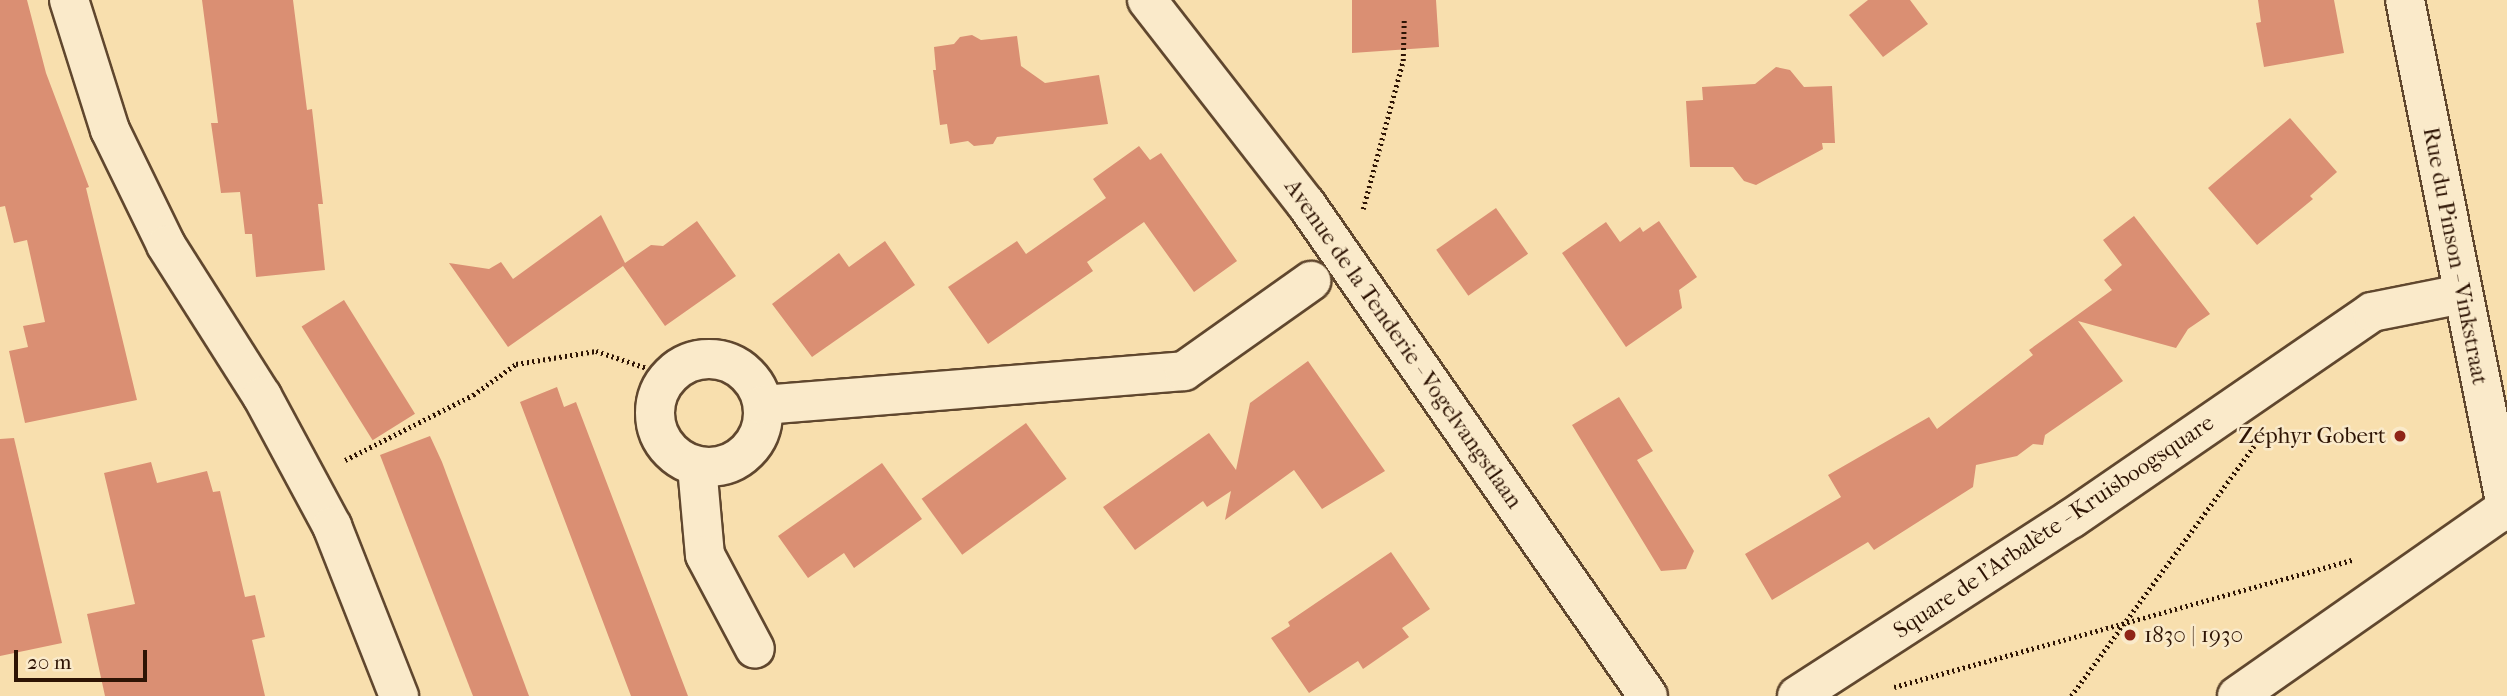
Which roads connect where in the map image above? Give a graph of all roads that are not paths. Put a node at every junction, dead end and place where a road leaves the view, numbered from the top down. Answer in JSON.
{"nodes":[{"id":1,"x":69,"y":0,"type":"edge"},
{"id":2,"x":1147,"y":0,"type":"edge"},
{"id":3,"x":2406,"y":0,"type":"edge"},
{"id":4,"x":1311,"y":281,"type":"dead end"},
{"id":5,"x":2462,"y":295,"type":"junction"},
{"id":6,"x":762,"y":405,"type":"junction"},
{"id":7,"x":697,"y":466,"type":"junction"},
{"id":8,"x":2507,"y":509,"type":"edge"},
{"id":9,"x":755,"y":649,"type":"dead end"},
{"id":10,"x":399,"y":696,"type":"edge"},
{"id":11,"x":1648,"y":696,"type":"edge"},
{"id":12,"x":1797,"y":696,"type":"edge"},
{"id":13,"x":2237,"y":696,"type":"edge"}],
"edges":[{"from":1,"to":10,"type":"street"},
{"from":2,"to":11,"type":"street","name":"Avenue de la Tenderie - Vogelvangstlaan"},
{"from":3,"to":5,"type":"street","name":"Rue du Pinson - Vinkstraat"},
{"from":4,"to":6,"type":"street"},
{"from":5,"to":8,"type":"street","name":"Rue du Pinson - Vinkstraat"},
{"from":5,"to":12,"type":"street","name":"Square de l'Arbalète - Kruisboogsquare"},
{"from":6,"to":7,"type":"street"},
{"from":6,"to":7,"type":"street"},
{"from":7,"to":9,"type":"street"},
{"from":8,"to":13,"type":"street"}]}
